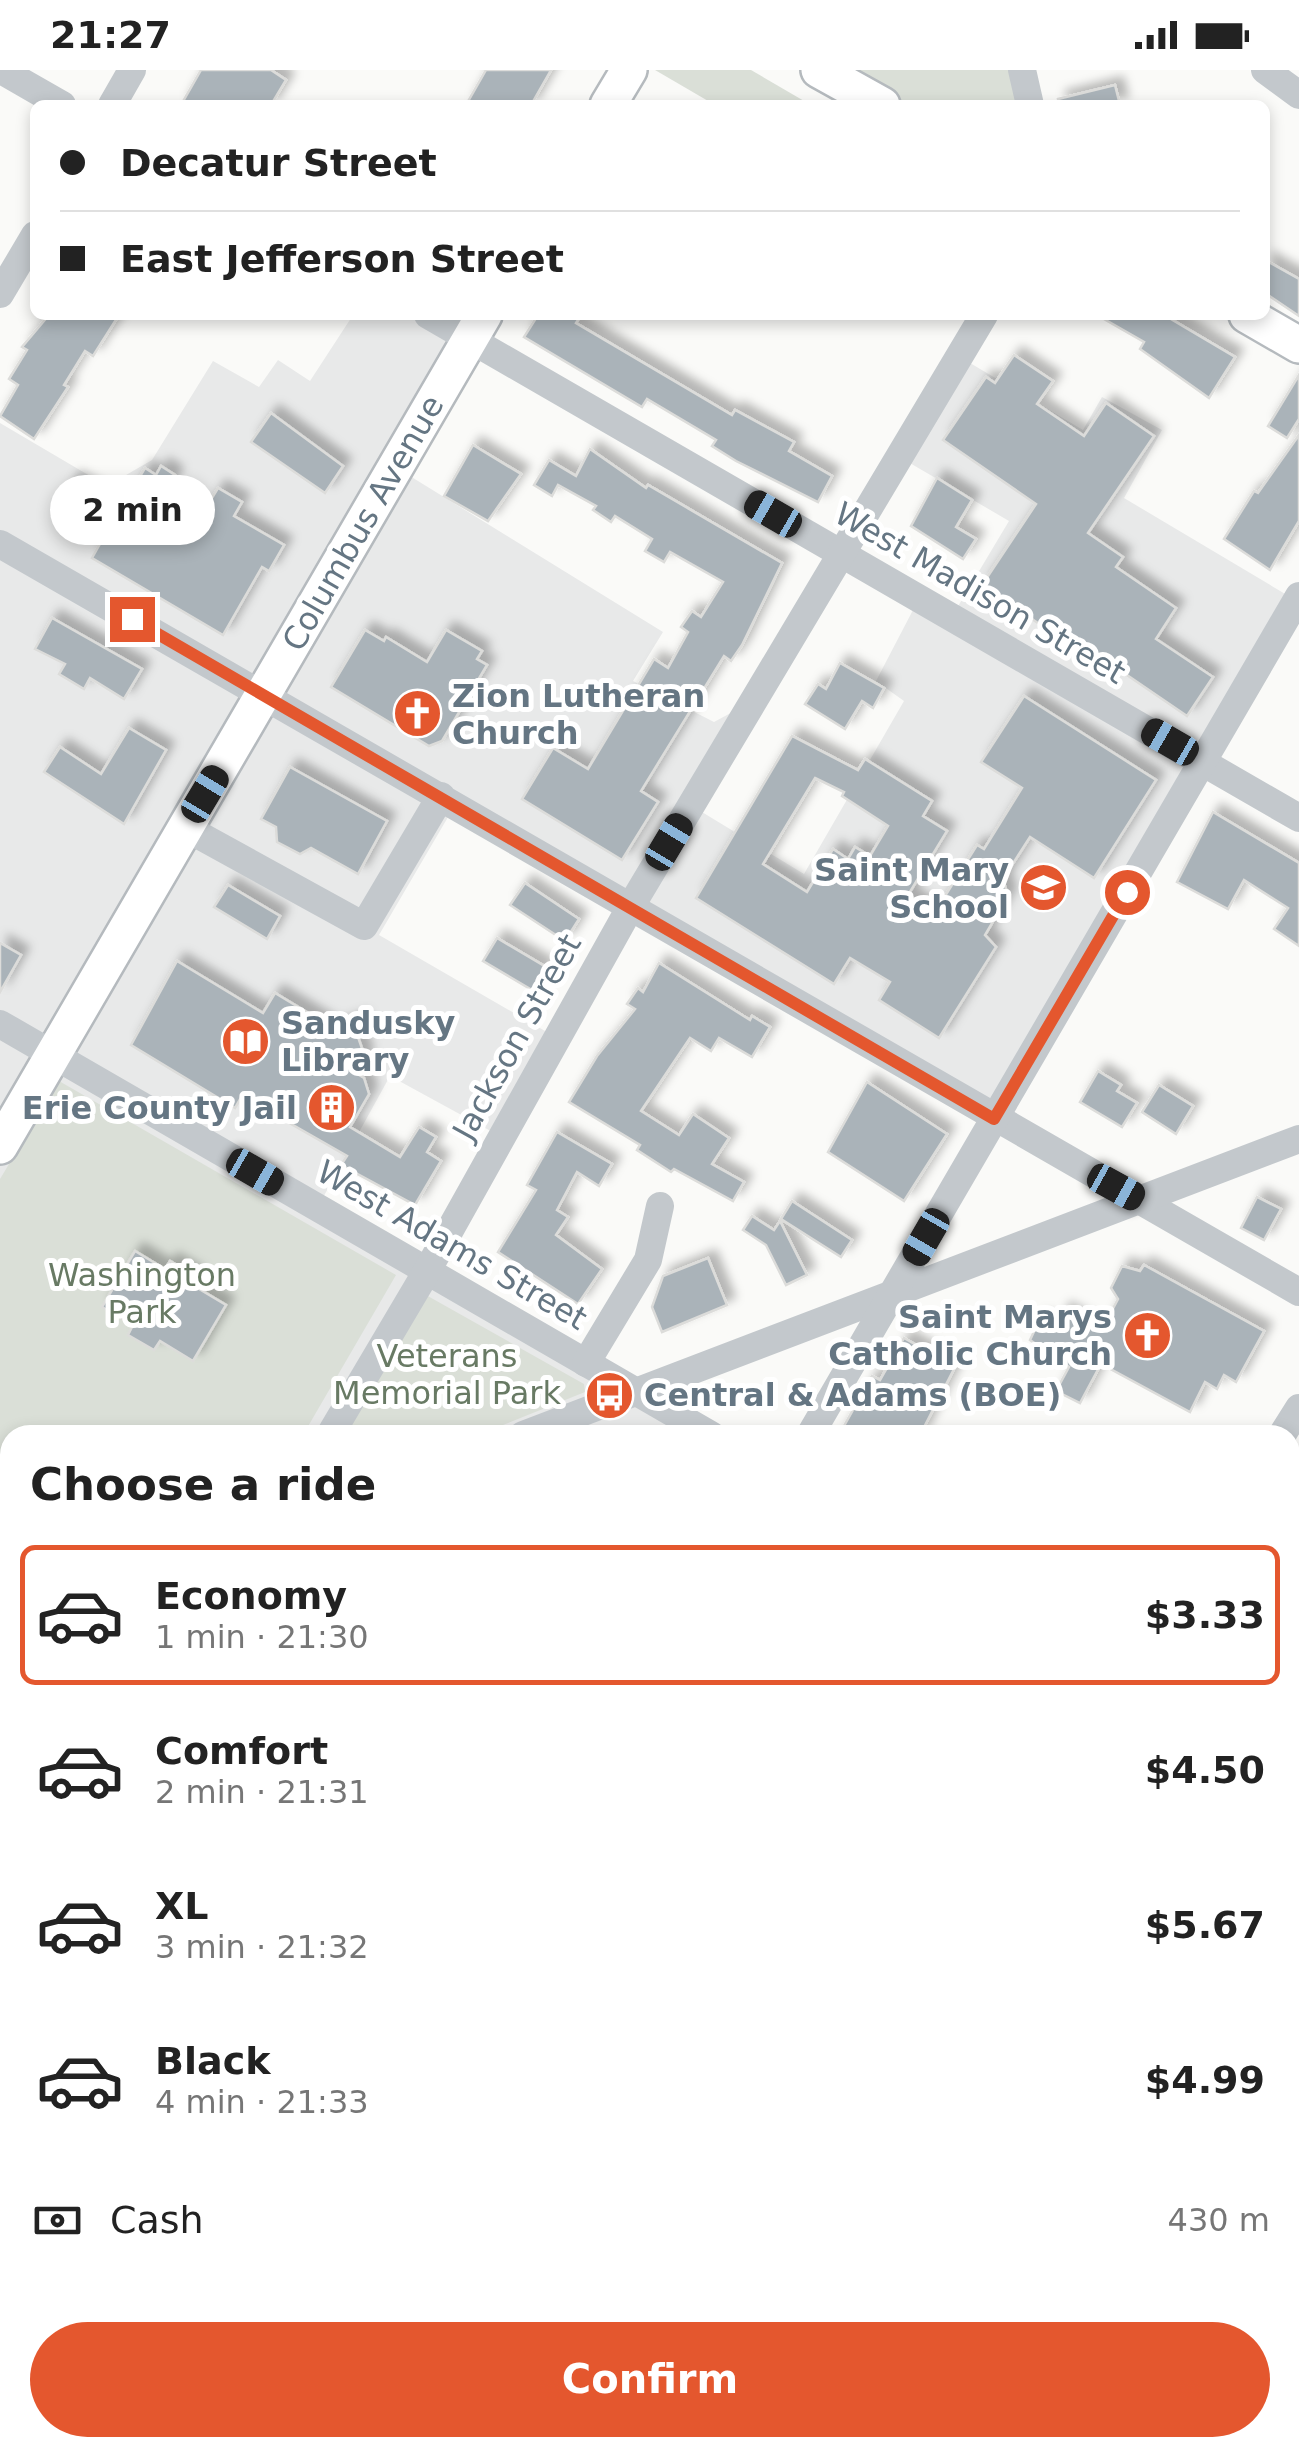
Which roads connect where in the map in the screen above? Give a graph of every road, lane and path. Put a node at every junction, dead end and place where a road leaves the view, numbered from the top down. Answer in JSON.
{"nodes":[{"id":1,"x":1,"y":70,"type":"edge"},
{"id":2,"x":132,"y":70,"type":"edge"},
{"id":3,"x":628,"y":70,"type":"edge"},
{"id":4,"x":820,"y":70,"type":"edge"},
{"id":5,"x":1022,"y":70,"type":"edge"},
{"id":6,"x":1265,"y":70,"type":"edge"},
{"id":7,"x":1299,"y":95,"type":"edge"},
{"id":8,"x":53,"y":100,"type":"edge"},
{"id":9,"x":115,"y":100,"type":"edge"},
{"id":10,"x":611,"y":100,"type":"edge"},
{"id":11,"x":873,"y":100,"type":"edge"},
{"id":12,"x":1029,"y":100,"type":"edge"},
{"id":13,"x":30,"y":243,"type":"edge"},
{"id":14,"x":0,"y":294,"type":"edge"},
{"id":15,"x":448,"y":320,"type":"edge"},
{"id":16,"x":981,"y":320,"type":"edge"},
{"id":17,"x":1256,"y":320,"type":"edge"},
{"id":18,"x":477,"y":327,"type":"edge"},
{"id":19,"x":1299,"y":345,"type":"edge"},
{"id":20,"x":0,"y":544,"type":"edge"},
{"id":21,"x":840,"y":552,"type":"junction"},
{"id":22,"x":1299,"y":596,"type":"edge"},
{"id":23,"x":264,"y":694,"type":"junction"},
{"id":24,"x":1203,"y":761,"type":"junction"},
{"id":25,"x":441,"y":796,"type":"junction"},
{"id":26,"x":1299,"y":818,"type":"edge"},
{"id":27,"x":186,"y":828,"type":"junction"},
{"id":28,"x":630,"y":906,"type":"junction"},
{"id":29,"x":0,"y":1024,"type":"edge"},
{"id":30,"x":53,"y":1055,"type":"junction"},
{"id":31,"x":994,"y":1119,"type":"junction"},
{"id":32,"x":1299,"y":1139,"type":"edge"},
{"id":33,"x":0,"y":1146,"type":"edge"},
{"id":34,"x":1140,"y":1200,"type":"junction"},
{"id":35,"x":660,"y":1206,"type":"dead end"},
{"id":36,"x":428,"y":1271,"type":"junction"},
{"id":37,"x":894,"y":1292,"type":"junction"},
{"id":38,"x":1299,"y":1292,"type":"edge"},
{"id":39,"x":586,"y":1362,"type":"junction"},
{"id":40,"x":635,"y":1391,"type":"junction"},
{"id":41,"x":336,"y":1425,"type":"edge"},
{"id":42,"x":549,"y":1425,"type":"edge"},
{"id":43,"x":694,"y":1425,"type":"edge"},
{"id":44,"x":816,"y":1425,"type":"edge"}],
"edges":[{"from":1,"to":8,"type":"street"},
{"from":2,"to":9,"type":"street"},
{"from":3,"to":10,"type":"main road"},
{"from":4,"to":11,"type":"main road"},
{"from":5,"to":12,"type":"street"},
{"from":6,"to":7,"type":"street"},
{"from":13,"to":14,"type":"street"},
{"from":15,"to":18,"type":"street","name":"West Madison Street"},
{"from":16,"to":21,"type":"street","name":"Jackson Street"},
{"from":17,"to":19,"type":"main road"},
{"from":18,"to":21,"type":"street","name":"West Madison Street"},
{"from":18,"to":23,"type":"main road","name":"Columbus Avenue"},
{"from":20,"to":23,"type":"street"},
{"from":21,"to":24,"type":"street","name":"West Madison Street"},
{"from":21,"to":28,"type":"street","name":"Jackson Street"},
{"from":22,"to":24,"type":"street"},
{"from":23,"to":25,"type":"street"},
{"from":23,"to":27,"type":"main road","name":"Columbus Avenue"},
{"from":24,"to":26,"type":"street","name":"West Madison Street"},
{"from":24,"to":31,"type":"street"},
{"from":25,"to":27,"type":"street"},
{"from":25,"to":28,"type":"street"},
{"from":27,"to":30,"type":"main road","name":"Columbus Avenue"},
{"from":28,"to":31,"type":"street"},
{"from":28,"to":36,"type":"street","name":"Jackson Street"},
{"from":29,"to":30,"type":"street","name":"West Adams Street"},
{"from":30,"to":33,"type":"main road","name":"Columbus Avenue"},
{"from":30,"to":36,"type":"street","name":"West Adams Street"},
{"from":31,"to":34,"type":"street"},
{"from":31,"to":37,"type":"street"},
{"from":32,"to":34,"type":"street"},
{"from":34,"to":37,"type":"street"},
{"from":34,"to":38,"type":"street"},
{"from":35,"to":39,"type":"street"},
{"from":36,"to":39,"type":"street","name":"West Adams Street"},
{"from":36,"to":41,"type":"street","name":"Jackson Street"},
{"from":37,"to":40,"type":"street"},
{"from":37,"to":44,"type":"street"},
{"from":39,"to":40,"type":"street","name":"West Adams Street"},
{"from":40,"to":42,"type":"street"},
{"from":40,"to":43,"type":"street","name":"West Adams Street"}]}
